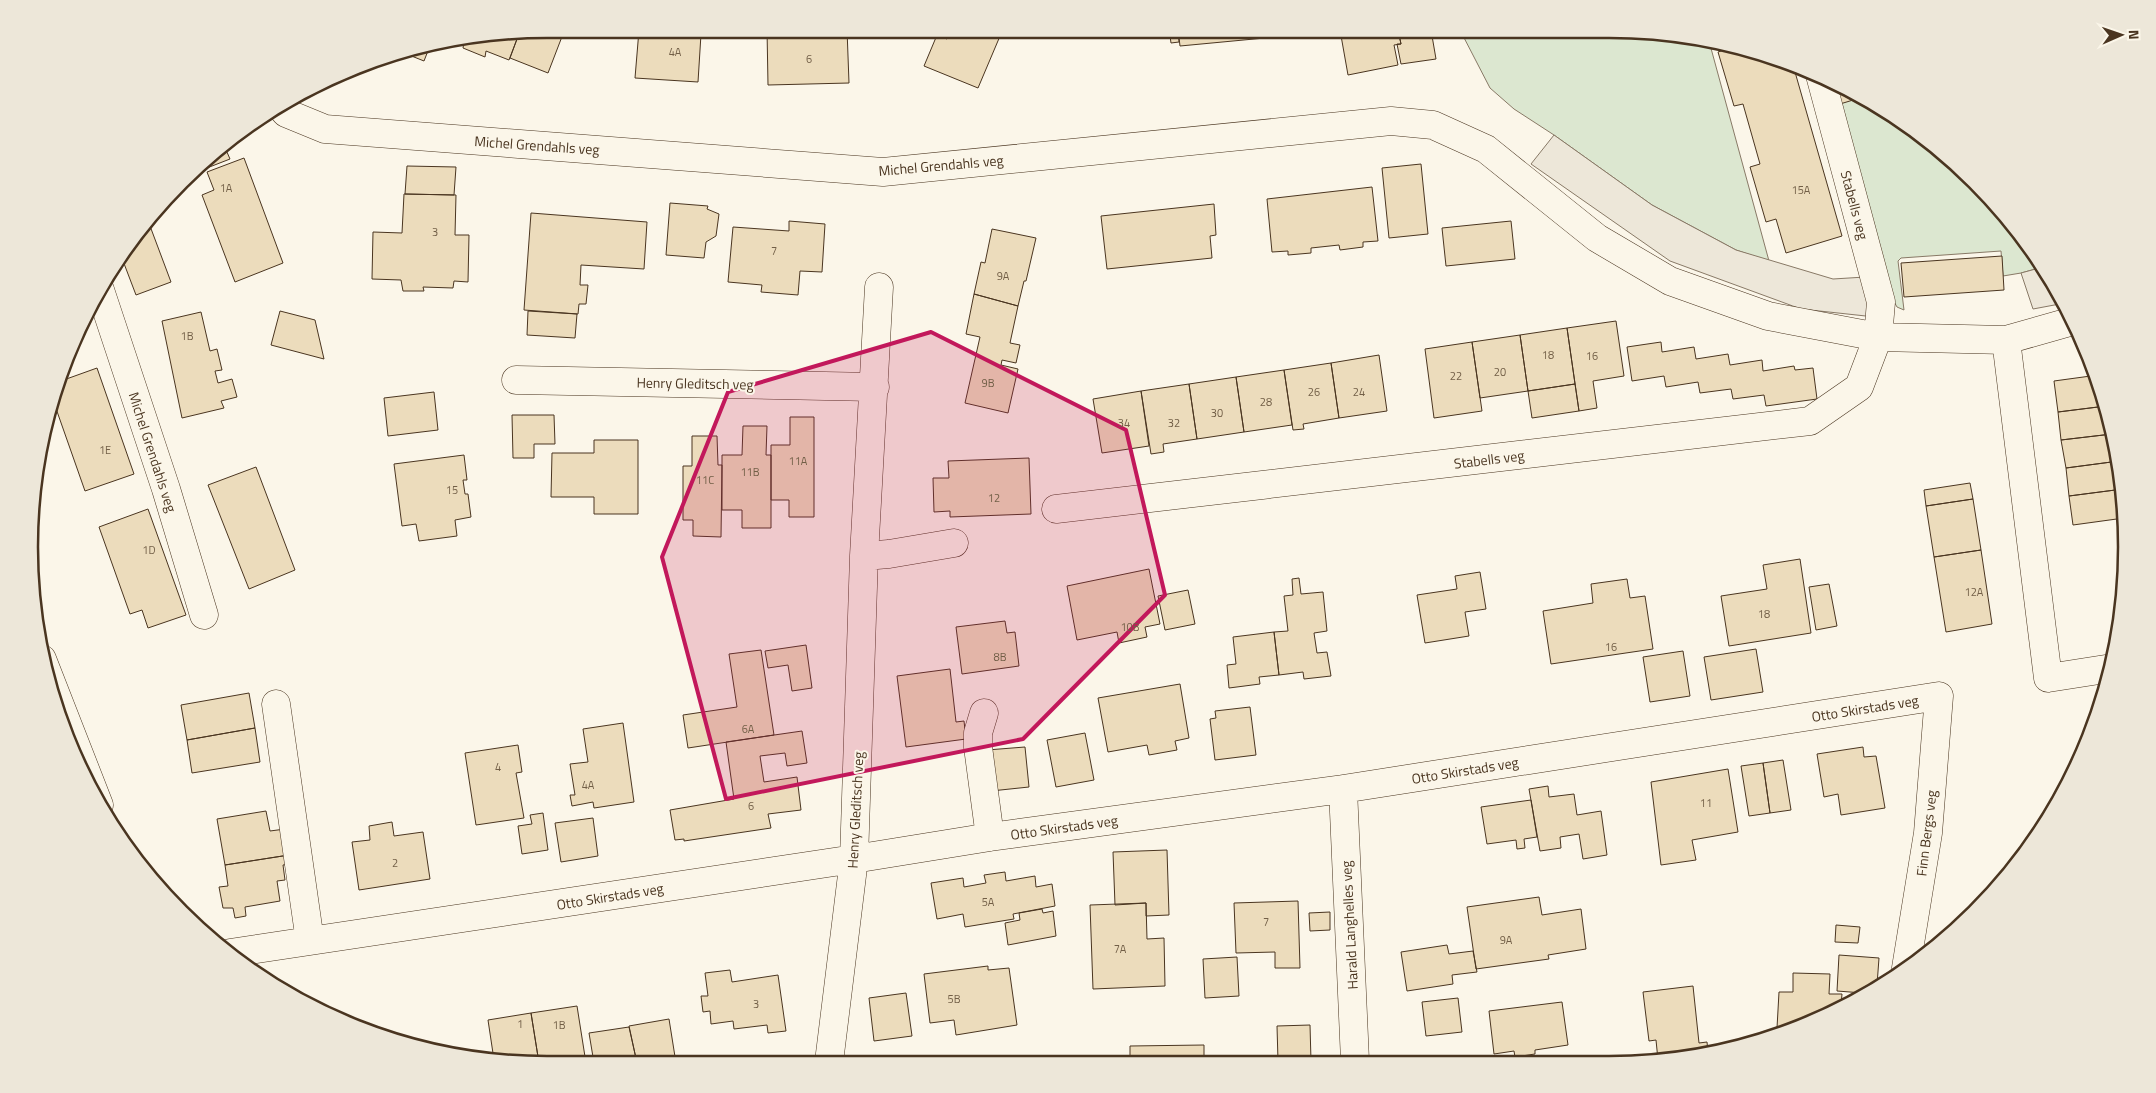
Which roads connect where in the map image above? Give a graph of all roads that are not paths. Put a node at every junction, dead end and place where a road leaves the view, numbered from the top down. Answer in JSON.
{"nodes":[{"id":1,"x":1823,"y":84,"type":"edge"},
{"id":2,"x":284,"y":111,"type":"edge"},
{"id":3,"x":879,"y":287,"type":"dead end"},
{"id":4,"x":103,"y":298,"type":"edge"},
{"id":5,"x":2067,"y":323,"type":"edge"},
{"id":6,"x":1878,"y":336,"type":"junction"},
{"id":7,"x":2006,"y":340,"type":"junction"},
{"id":8,"x":516,"y":380,"type":"dead end"},
{"id":9,"x":875,"y":387,"type":"junction"},
{"id":10,"x":1056,"y":509,"type":"dead end"},
{"id":11,"x":954,"y":543,"type":"dead end"},
{"id":12,"x":864,"y":556,"type":"junction"},
{"id":13,"x":204,"y":615,"type":"dead end"},
{"id":14,"x":2103,"y":669,"type":"edge"},
{"id":15,"x":1939,"y":696,"type":"joint"},
{"id":16,"x":276,"y":704,"type":"dead end"},
{"id":17,"x":984,"y":713,"type":"dead end"},
{"id":18,"x":1343,"y":789,"type":"junction"},
{"id":19,"x":990,"y":837,"type":"junction"},
{"id":20,"x":854,"y":859,"type":"junction"},
{"id":21,"x":310,"y":941,"type":"junction"},
{"id":22,"x":239,"y":952,"type":"edge"},
{"id":23,"x":1908,"y":958,"type":"edge"},
{"id":24,"x":831,"y":1056,"type":"edge"},
{"id":25,"x":1355,"y":1056,"type":"edge"}],
"edges":[{"from":1,"to":6,"type":"street","name":"Stabells veg"},
{"from":2,"to":6,"type":"street","name":"Michel Grendahls veg"},
{"from":3,"to":9,"type":"street","name":"Henry Gleditsch veg"},
{"from":4,"to":13,"type":"street","name":"Michel Grendahls veg"},
{"from":5,"to":7,"type":"street"},
{"from":6,"to":7,"type":"street"},
{"from":6,"to":10,"type":"street","name":"Stabells veg"},
{"from":7,"to":14,"type":"street"},
{"from":8,"to":9,"type":"street","name":"Henry Gleditsch veg"},
{"from":9,"to":12,"type":"street","name":"Henry Gleditsch veg"},
{"from":11,"to":12,"type":"street"},
{"from":12,"to":20,"type":"street","name":"Henry Gleditsch veg"},
{"from":15,"to":18,"type":"street","name":"Otto Skirstads veg"},
{"from":15,"to":23,"type":"street","name":"Finn Bergs veg"},
{"from":16,"to":21,"type":"street"},
{"from":17,"to":19,"type":"street"},
{"from":18,"to":19,"type":"street","name":"Otto Skirstads veg"},
{"from":18,"to":25,"type":"street","name":"Harald Langhelles veg"},
{"from":19,"to":20,"type":"street","name":"Otto Skirstads veg"},
{"from":20,"to":21,"type":"street","name":"Otto Skirstads veg"},
{"from":20,"to":24,"type":"street","name":"Henry Gleditsch veg"},
{"from":21,"to":22,"type":"street","name":"Otto Skirstads veg"}]}
